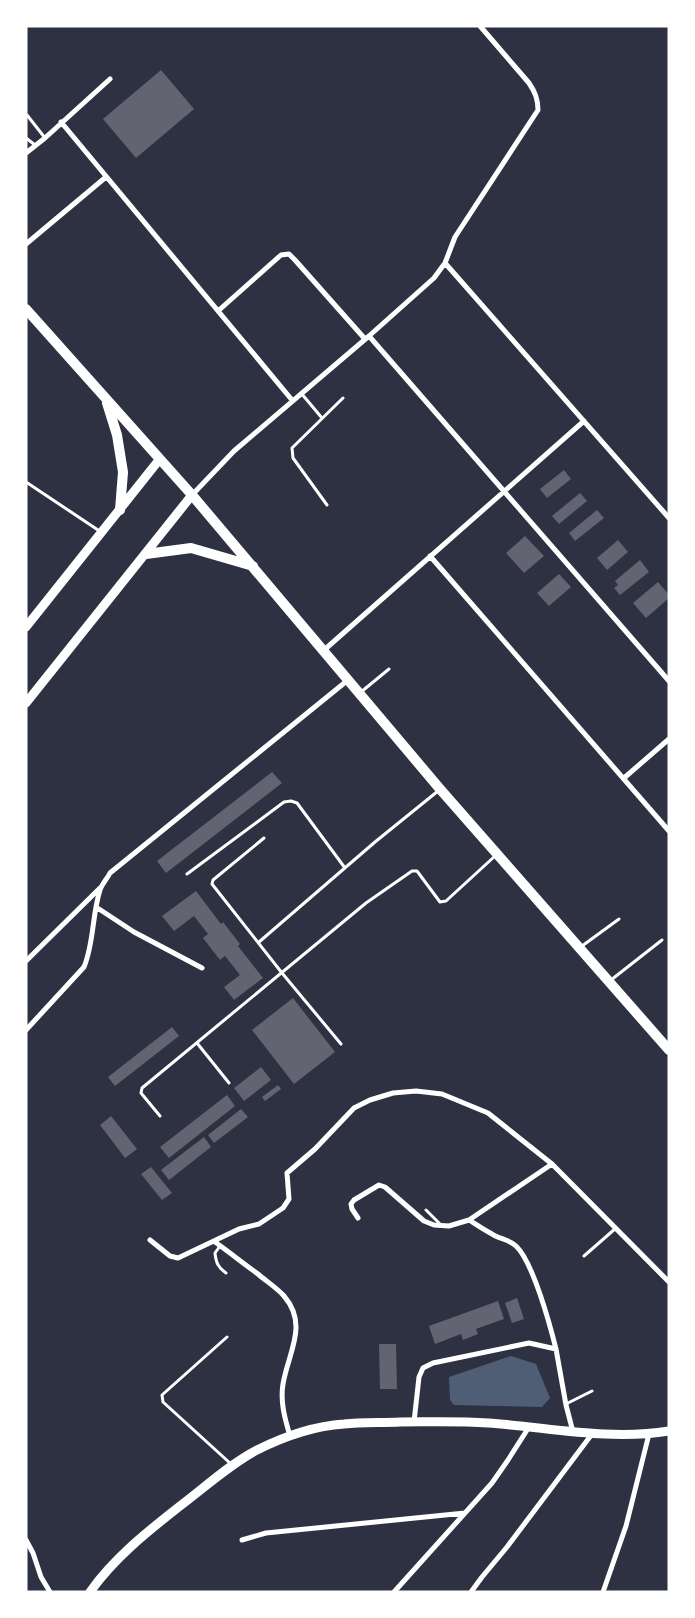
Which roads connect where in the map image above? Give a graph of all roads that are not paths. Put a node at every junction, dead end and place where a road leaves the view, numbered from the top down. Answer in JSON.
{"nodes":[{"id":1,"x":480,"y":26,"type":"edge"},
{"id":2,"x":110,"y":80,"type":"dead end"},
{"id":3,"x":27,"y":115,"type":"edge"},
{"id":4,"x":61,"y":122,"type":"junction"},
{"id":5,"x":26,"y":138,"type":"edge"},
{"id":6,"x":45,"y":138,"type":"junction"},
{"id":7,"x":35,"y":146,"type":"junction"},
{"id":8,"x":26,"y":153,"type":"edge"},
{"id":9,"x":106,"y":177,"type":"junction"},
{"id":10,"x":26,"y":244,"type":"edge"},
{"id":11,"x":445,"y":263,"type":"junction"},
{"id":12,"x":26,"y":309,"type":"edge"},
{"id":13,"x":218,"y":311,"type":"junction"},
{"id":14,"x":367,"y":338,"type":"junction"},
{"id":15,"x":301,"y":393,"type":"junction"},
{"id":16,"x":105,"y":397,"type":"junction"},
{"id":17,"x":343,"y":398,"type":"dead end"},
{"id":18,"x":292,"y":400,"type":"junction"},
{"id":19,"x":322,"y":418,"type":"junction"},
{"id":20,"x":584,"y":421,"type":"junction"},
{"id":21,"x":159,"y":460,"type":"junction"},
{"id":22,"x":26,"y":482,"type":"edge"},
{"id":23,"x":504,"y":492,"type":"junction"},
{"id":24,"x":192,"y":495,"type":"junction"},
{"id":25,"x":327,"y":505,"type":"dead end"},
{"id":26,"x":120,"y":510,"type":"junction"},
{"id":27,"x":669,"y":518,"type":"edge"},
{"id":28,"x":102,"y":532,"type":"junction"},
{"id":29,"x":146,"y":554,"type":"junction"},
{"id":30,"x":430,"y":556,"type":"junction"},
{"id":31,"x":253,"y":566,"type":"junction"},
{"id":32,"x":26,"y":627,"type":"edge"},
{"id":33,"x":323,"y":651,"type":"junction"},
{"id":34,"x":388,"y":669,"type":"dead end"},
{"id":35,"x":348,"y":680,"type":"junction"},
{"id":36,"x":669,"y":681,"type":"edge"},
{"id":37,"x":359,"y":694,"type":"junction"},
{"id":38,"x":26,"y":703,"type":"edge"},
{"id":39,"x":669,"y":739,"type":"edge"},
{"id":40,"x":624,"y":778,"type":"junction"},
{"id":41,"x":440,"y":789,"type":"junction"},
{"id":42,"x":669,"y":831,"type":"edge"},
{"id":43,"x":264,"y":838,"type":"dead end"},
{"id":44,"x":497,"y":855,"type":"junction"},
{"id":45,"x":345,"y":868,"type":"junction"},
{"id":46,"x":187,"y":874,"type":"dead end"},
{"id":47,"x":101,"y":888,"type":"junction"},
{"id":48,"x":96,"y":907,"type":"junction"},
{"id":49,"x":619,"y":919,"type":"dead end"},
{"id":50,"x":662,"y":940,"type":"dead end"},
{"id":51,"x":259,"y":942,"type":"junction"},
{"id":52,"x":580,"y":948,"type":"junction"},
{"id":53,"x":26,"y":961,"type":"edge"},
{"id":54,"x":202,"y":968,"type":"dead end"},
{"id":55,"x":282,"y":973,"type":"junction"},
{"id":56,"x":609,"y":982,"type":"junction"},
{"id":57,"x":26,"y":1030,"type":"edge"},
{"id":58,"x":198,"y":1043,"type":"junction"},
{"id":59,"x":341,"y":1044,"type":"dead end"},
{"id":60,"x":669,"y":1050,"type":"edge"},
{"id":61,"x":229,"y":1083,"type":"dead end"},
{"id":62,"x":160,"y":1116,"type":"dead end"},
{"id":63,"x":552,"y":1164,"type":"junction"},
{"id":64,"x":426,"y":1210,"type":"dead end"},
{"id":65,"x":358,"y":1218,"type":"dead end"},
{"id":66,"x":469,"y":1220,"type":"junction"},
{"id":67,"x":442,"y":1226,"type":"junction"},
{"id":68,"x":616,"y":1228,"type":"junction"},
{"id":69,"x":150,"y":1240,"type":"dead end"},
{"id":70,"x":215,"y":1242,"type":"junction"},
{"id":71,"x":221,"y":1246,"type":"junction"},
{"id":72,"x":584,"y":1256,"type":"dead end"},
{"id":73,"x":226,"y":1273,"type":"dead end"},
{"id":74,"x":669,"y":1282,"type":"edge"},
{"id":75,"x":227,"y":1337,"type":"dead end"},
{"id":76,"x":556,"y":1349,"type":"junction"},
{"id":77,"x":592,"y":1391,"type":"dead end"},
{"id":78,"x":566,"y":1404,"type":"junction"},
{"id":79,"x":414,"y":1422,"type":"junction"},
{"id":80,"x":529,"y":1427,"type":"junction"},
{"id":81,"x":669,"y":1430,"type":"edge"},
{"id":82,"x":574,"y":1432,"type":"junction"},
{"id":83,"x":592,"y":1434,"type":"junction"},
{"id":84,"x":649,"y":1434,"type":"junction"},
{"id":85,"x":290,"y":1436,"type":"junction"},
{"id":86,"x":233,"y":1466,"type":"junction"},
{"id":87,"x":465,"y":1513,"type":"junction"},
{"id":88,"x":26,"y":1540,"type":"edge"},
{"id":89,"x":242,"y":1540,"type":"dead end"},
{"id":90,"x":50,"y":1592,"type":"edge"},
{"id":91,"x":90,"y":1592,"type":"edge"},
{"id":92,"x":394,"y":1592,"type":"edge"},
{"id":93,"x":471,"y":1592,"type":"edge"},
{"id":94,"x":602,"y":1592,"type":"edge"}],
"edges":[{"from":1,"to":11,"type":"street"},
{"from":2,"to":4,"type":"street"},
{"from":3,"to":6,"type":"lane"},
{"from":4,"to":6,"type":"street"},
{"from":4,"to":9,"type":"street"},
{"from":5,"to":7,"type":"lane"},
{"from":6,"to":7,"type":"street"},
{"from":7,"to":8,"type":"street"},
{"from":9,"to":10,"type":"street"},
{"from":9,"to":13,"type":"street"},
{"from":11,"to":14,"type":"street"},
{"from":11,"to":20,"type":"street"},
{"from":12,"to":16,"type":"main road"},
{"from":13,"to":14,"type":"street"},
{"from":13,"to":18,"type":"street"},
{"from":14,"to":15,"type":"street"},
{"from":14,"to":23,"type":"street"},
{"from":15,"to":18,"type":"street"},
{"from":15,"to":19,"type":"lane"},
{"from":16,"to":21,"type":"main road"},
{"from":16,"to":26,"type":"main road"},
{"from":17,"to":19,"type":"lane"},
{"from":18,"to":24,"type":"street"},
{"from":19,"to":25,"type":"lane"},
{"from":20,"to":23,"type":"street"},
{"from":20,"to":27,"type":"street"},
{"from":21,"to":24,"type":"main road"},
{"from":21,"to":26,"type":"street"},
{"from":22,"to":28,"type":"lane"},
{"from":23,"to":30,"type":"street"},
{"from":23,"to":36,"type":"street"},
{"from":24,"to":29,"type":"street"},
{"from":24,"to":31,"type":"main road"},
{"from":26,"to":28,"type":"street"},
{"from":28,"to":32,"type":"street"},
{"from":29,"to":31,"type":"main road"},
{"from":29,"to":38,"type":"street"},
{"from":30,"to":33,"type":"street"},
{"from":30,"to":40,"type":"street"},
{"from":31,"to":33,"type":"main road"},
{"from":33,"to":35,"type":"main road"},
{"from":34,"to":37,"type":"lane"},
{"from":35,"to":37,"type":"main road"},
{"from":35,"to":47,"type":"street"},
{"from":37,"to":41,"type":"main road"},
{"from":39,"to":40,"type":"street"},
{"from":40,"to":42,"type":"street"},
{"from":41,"to":44,"type":"main road"},
{"from":41,"to":45,"type":"lane"},
{"from":43,"to":51,"type":"lane"},
{"from":44,"to":52,"type":"main road"},
{"from":44,"to":55,"type":"lane"},
{"from":45,"to":46,"type":"lane"},
{"from":45,"to":51,"type":"lane"},
{"from":47,"to":48,"type":"street"},
{"from":47,"to":53,"type":"street"},
{"from":48,"to":54,"type":"street"},
{"from":48,"to":57,"type":"street"},
{"from":49,"to":52,"type":"lane"},
{"from":50,"to":56,"type":"lane"},
{"from":51,"to":55,"type":"lane"},
{"from":52,"to":56,"type":"main road"},
{"from":55,"to":58,"type":"lane"},
{"from":55,"to":59,"type":"lane"},
{"from":56,"to":60,"type":"main road"},
{"from":58,"to":61,"type":"lane"},
{"from":58,"to":62,"type":"lane"},
{"from":63,"to":66,"type":"street"},
{"from":63,"to":68,"type":"street"},
{"from":63,"to":70,"type":"street"},
{"from":64,"to":67,"type":"lane"},
{"from":65,"to":67,"type":"street"},
{"from":66,"to":67,"type":"street"},
{"from":66,"to":76,"type":"street"},
{"from":68,"to":72,"type":"lane"},
{"from":68,"to":74,"type":"street"},
{"from":69,"to":70,"type":"street"},
{"from":70,"to":71,"type":"street"},
{"from":71,"to":73,"type":"lane"},
{"from":71,"to":85,"type":"street"},
{"from":75,"to":86,"type":"lane"},
{"from":76,"to":78,"type":"street"},
{"from":76,"to":79,"type":"street"},
{"from":77,"to":78,"type":"lane"},
{"from":78,"to":82,"type":"street"},
{"from":79,"to":80,"type":"street"},
{"from":79,"to":85,"type":"street"},
{"from":80,"to":82,"type":"street"},
{"from":80,"to":87,"type":"street"},
{"from":81,"to":84,"type":"street"},
{"from":82,"to":83,"type":"street"},
{"from":83,"to":84,"type":"street"},
{"from":83,"to":93,"type":"street"},
{"from":84,"to":94,"type":"street"},
{"from":85,"to":86,"type":"street"},
{"from":86,"to":91,"type":"street"},
{"from":87,"to":89,"type":"street"},
{"from":87,"to":92,"type":"street"},
{"from":88,"to":90,"type":"street"}]}
